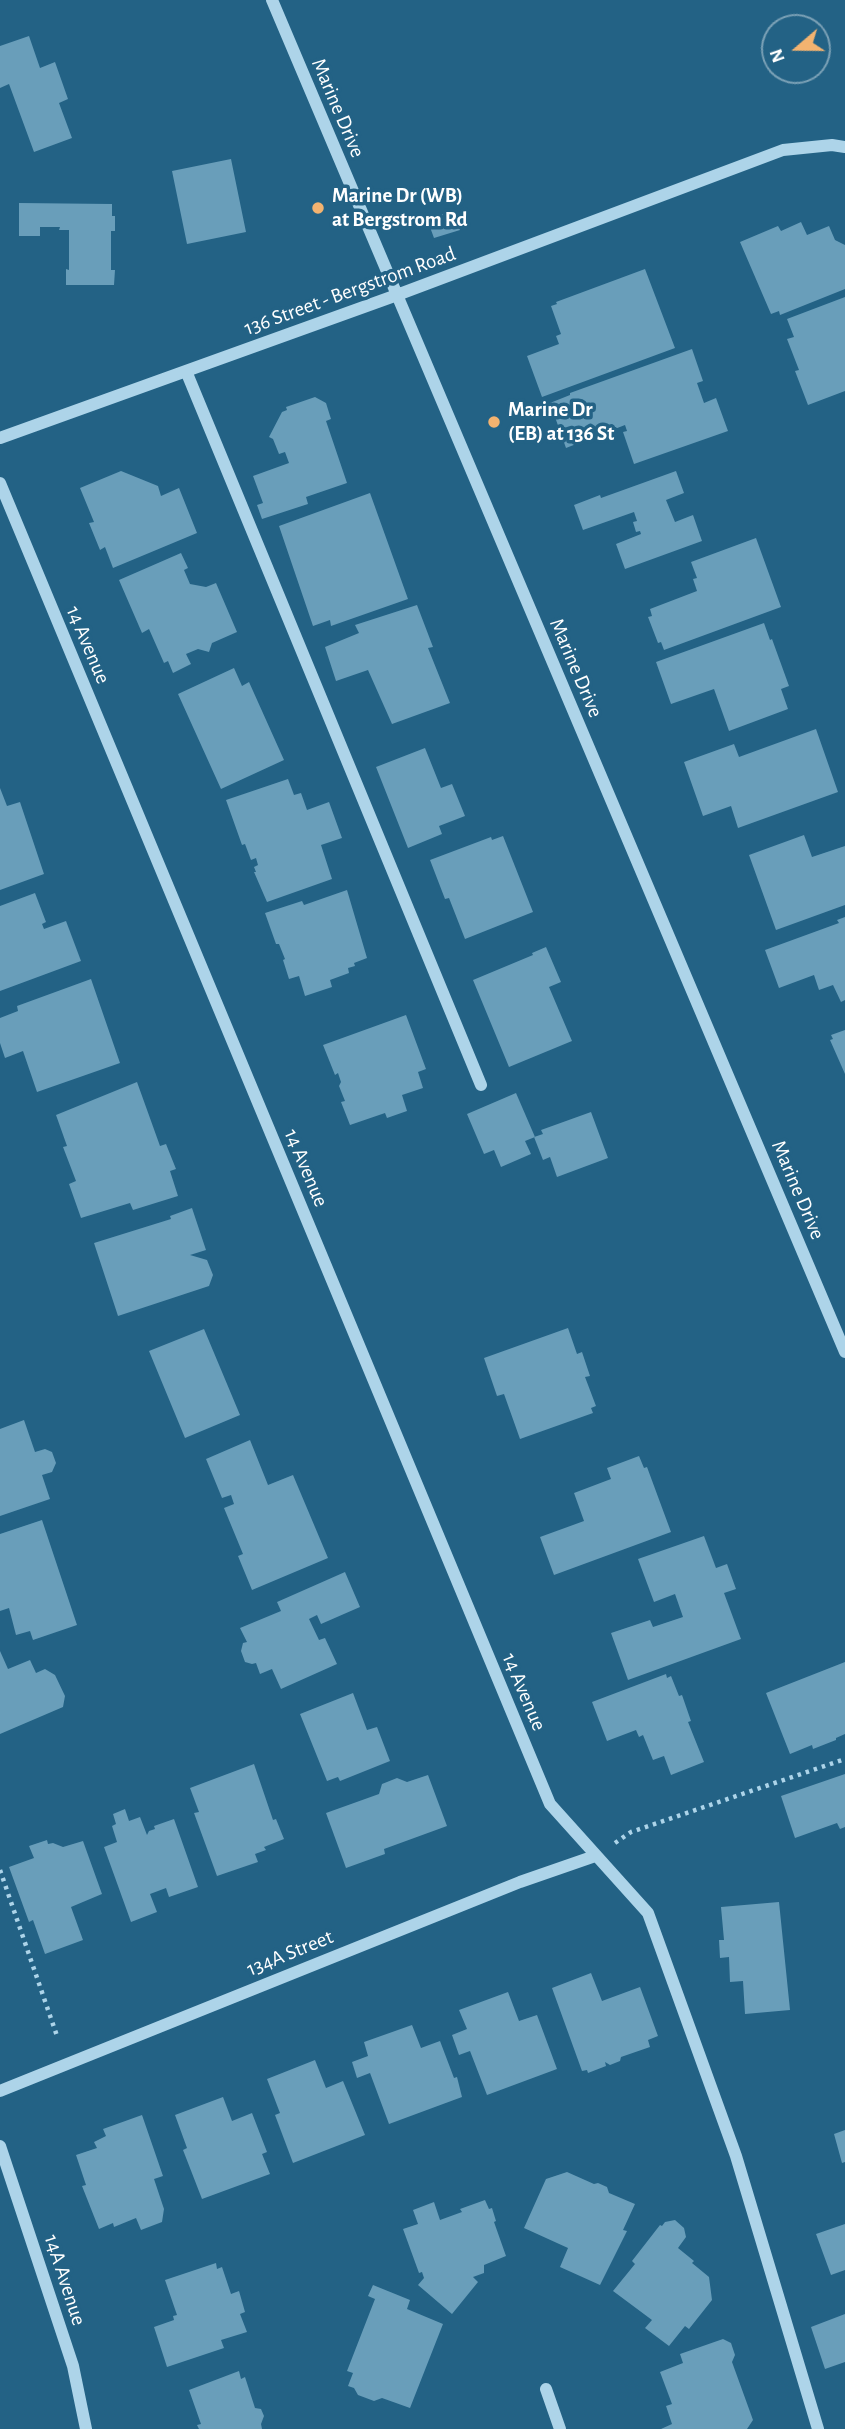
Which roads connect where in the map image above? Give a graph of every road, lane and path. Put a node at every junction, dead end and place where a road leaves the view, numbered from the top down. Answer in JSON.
{"nodes":[{"id":1,"x":272,"y":0,"type":"edge"},
{"id":2,"x":839,"y":146,"type":"edge"},
{"id":3,"x":397,"y":295,"type":"junction"},
{"id":4,"x":186,"y":371,"type":"junction"},
{"id":5,"x":0,"y":438,"type":"edge"},
{"id":6,"x":0,"y":483,"type":"edge"},
{"id":7,"x":481,"y":1085,"type":"dead end"},
{"id":8,"x":845,"y":1352,"type":"edge"},
{"id":9,"x":845,"y":1759,"type":"edge"},
{"id":10,"x":615,"y":1844,"type":"dead end"},
{"id":11,"x":596,"y":1856,"type":"junction"},
{"id":12,"x":0,"y":1870,"type":"edge"},
{"id":13,"x":57,"y":2036,"type":"dead end"},
{"id":14,"x":0,"y":2091,"type":"edge"},
{"id":15,"x":0,"y":2146,"type":"edge"},
{"id":16,"x":546,"y":2389,"type":"dead end"},
{"id":17,"x":86,"y":2429,"type":"edge"},
{"id":18,"x":560,"y":2429,"type":"edge"},
{"id":19,"x":818,"y":2429,"type":"edge"}],
"edges":[{"from":1,"to":3,"type":"street","name":"Marine Drive"},
{"from":2,"to":3,"type":"street","name":"136 Street - Bergstrom Road"},
{"from":3,"to":4,"type":"street","name":"136 Street - Bergstrom Road"},
{"from":3,"to":8,"type":"street","name":"Marine Drive"},
{"from":4,"to":5,"type":"street","name":"136 Street - Bergstrom Road"},
{"from":4,"to":7,"type":"street"},
{"from":6,"to":11,"type":"street","name":"14 Avenue"},
{"from":9,"to":10,"type":"path"},
{"from":11,"to":14,"type":"street","name":"134A Street"},
{"from":11,"to":19,"type":"street","name":"14 Avenue"},
{"from":12,"to":13,"type":"path"},
{"from":15,"to":17,"type":"street","name":"14A Avenue"},
{"from":16,"to":18,"type":"street"}]}
